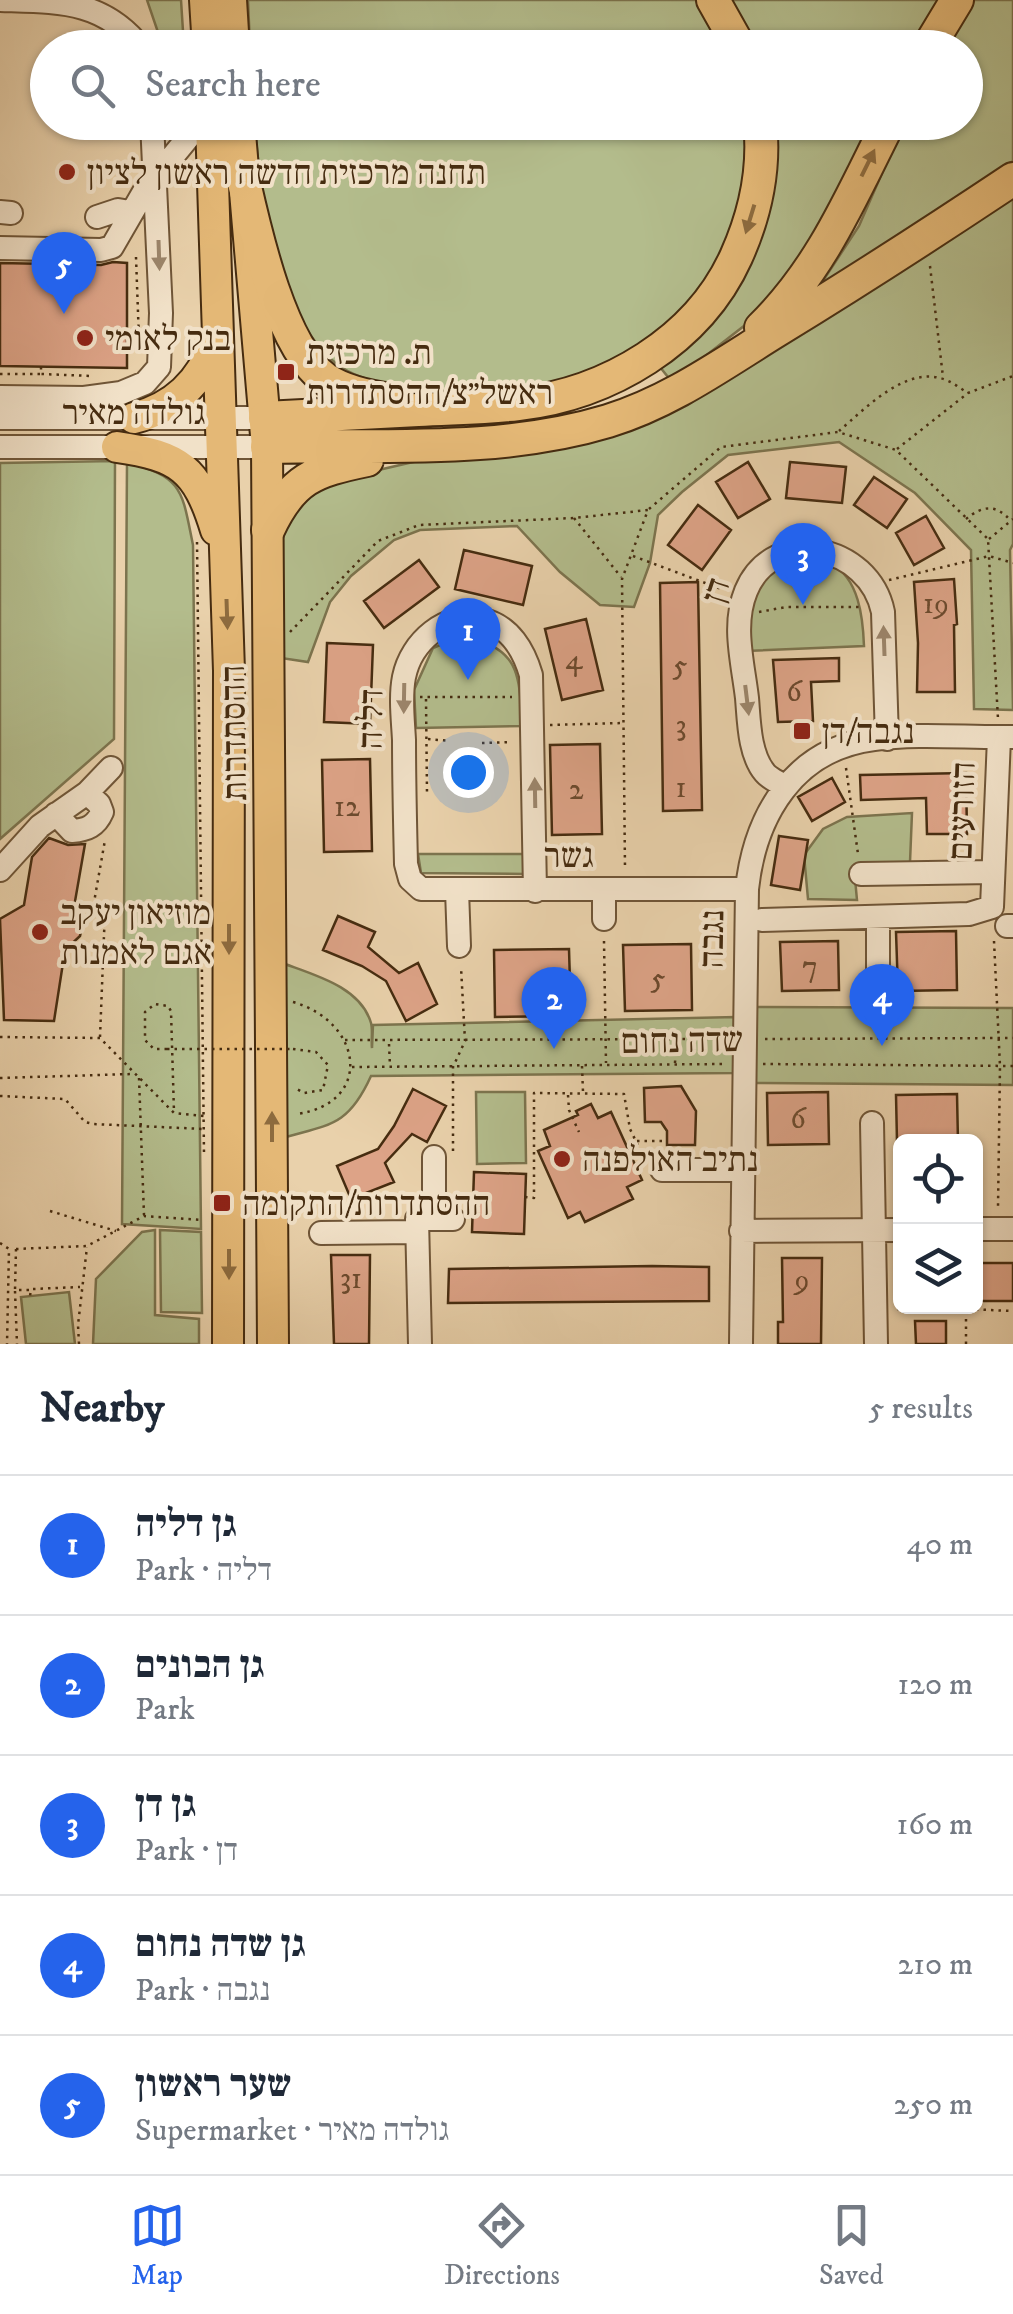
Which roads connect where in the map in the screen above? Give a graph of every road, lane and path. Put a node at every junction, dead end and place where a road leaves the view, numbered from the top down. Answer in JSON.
{"nodes":[{"id":1,"x":0,"y":0,"type":"edge"},
{"id":2,"x":205,"y":0,"type":"edge"},
{"id":3,"x":230,"y":0,"type":"edge"},
{"id":4,"x":713,"y":0,"type":"edge"},
{"id":5,"x":957,"y":0,"type":"edge"},
{"id":6,"x":129,"y":30,"type":"edge"},
{"id":7,"x":207,"y":30,"type":"edge"},
{"id":8,"x":232,"y":30,"type":"edge"},
{"id":9,"x":730,"y":30,"type":"edge"},
{"id":10,"x":939,"y":30,"type":"edge"},
{"id":11,"x":153,"y":140,"type":"edge"},
{"id":12,"x":186,"y":140,"type":"edge"},
{"id":13,"x":212,"y":140,"type":"edge"},
{"id":14,"x":240,"y":140,"type":"edge"},
{"id":15,"x":760,"y":140,"type":"edge"},
{"id":16,"x":879,"y":140,"type":"edge"},
{"id":17,"x":156,"y":177,"type":"junction"},
{"id":18,"x":243,"y":178,"type":"junction"},
{"id":19,"x":1013,"y":179,"type":"edge"},
{"id":20,"x":130,"y":212,"type":"junction"},
{"id":21,"x":98,"y":217,"type":"dead end"},
{"id":22,"x":914,"y":246,"type":"junction"},
{"id":23,"x":0,"y":248,"type":"edge"},
{"id":24,"x":136,"y":257,"type":"dead end"},
{"id":25,"x":217,"y":320,"type":"junction"},
{"id":26,"x":140,"y":349,"type":"dead end"},
{"id":27,"x":42,"y":367,"type":"dead end"},
{"id":28,"x":0,"y":374,"type":"edge"},
{"id":29,"x":41,"y":374,"type":"junction"},
{"id":30,"x":96,"y":376,"type":"dead end"},
{"id":31,"x":704,"y":376,"type":"junction"},
{"id":32,"x":1013,"y":376,"type":"edge"},
{"id":33,"x":944,"y":378,"type":"junction"},
{"id":34,"x":968,"y":393,"type":"junction"},
{"id":35,"x":0,"y":397,"type":"edge"},
{"id":36,"x":51,"y":398,"type":"junction"},
{"id":37,"x":451,"y":408,"type":"junction"},
{"id":38,"x":0,"y":418,"type":"edge"},
{"id":39,"x":97,"y":418,"type":"junction"},
{"id":40,"x":134,"y":418,"type":"junction"},
{"id":41,"x":838,"y":432,"type":"junction"},
{"id":42,"x":222,"y":433,"type":"junction"},
{"id":43,"x":266,"y":433,"type":"junction"},
{"id":44,"x":450,"y":444,"type":"junction"},
{"id":45,"x":0,"y":447,"type":"edge"},
{"id":46,"x":117,"y":447,"type":"junction"},
{"id":47,"x":896,"y":450,"type":"junction"},
{"id":48,"x":648,"y":510,"type":"junction"},
{"id":49,"x":574,"y":518,"type":"junction"},
{"id":50,"x":966,"y":520,"type":"junction"},
{"id":51,"x":1012,"y":520,"type":"edge"},
{"id":52,"x":268,"y":530,"type":"junction"},
{"id":53,"x":197,"y":532,"type":"dead end"},
{"id":54,"x":988,"y":540,"type":"junction"},
{"id":55,"x":631,"y":555,"type":"junction"},
{"id":56,"x":989,"y":556,"type":"junction"},
{"id":57,"x":224,"y":557,"type":"junction"},
{"id":58,"x":1013,"y":563,"type":"edge"},
{"id":59,"x":622,"y":579,"type":"junction"},
{"id":60,"x":878,"y":594,"type":"junction"},
{"id":61,"x":742,"y":606,"type":"junction"},
{"id":62,"x":269,"y":654,"type":"junction"},
{"id":63,"x":534,"y":697,"type":"junction"},
{"id":64,"x":414,"y":698,"type":"junction"},
{"id":65,"x":624,"y":724,"type":"junction"},
{"id":66,"x":534,"y":733,"type":"junction"},
{"id":67,"x":426,"y":738,"type":"junction"},
{"id":68,"x":887,"y":738,"type":"junction"},
{"id":69,"x":1006,"y":738,"type":"edge"},
{"id":70,"x":450,"y":741,"type":"dead end"},
{"id":71,"x":482,"y":742,"type":"dead end"},
{"id":72,"x":843,"y":746,"type":"junction"},
{"id":73,"x":110,"y":768,"type":"dead end"},
{"id":74,"x":784,"y":786,"type":"junction"},
{"id":75,"x":87,"y":793,"type":"junction"},
{"id":76,"x":426,"y":793,"type":"dead end"},
{"id":77,"x":56,"y":814,"type":"junction"},
{"id":78,"x":98,"y":822,"type":"junction"},
{"id":79,"x":406,"y":864,"type":"joint"},
{"id":80,"x":0,"y":870,"type":"edge"},
{"id":81,"x":860,"y":874,"type":"joint"},
{"id":82,"x":748,"y":889,"type":"junction"},
{"id":83,"x":998,"y":889,"type":"edge"},
{"id":84,"x":457,"y":890,"type":"junction"},
{"id":85,"x":535,"y":890,"type":"junction"},
{"id":86,"x":614,"y":890,"type":"junction"},
{"id":87,"x":878,"y":917,"type":"junction"},
{"id":88,"x":604,"y":919,"type":"joint"},
{"id":89,"x":762,"y":920,"type":"dead end"},
{"id":90,"x":459,"y":946,"type":"joint"},
{"id":91,"x":878,"y":968,"type":"dead end"},
{"id":92,"x":272,"y":998,"type":"junction"},
{"id":93,"x":0,"y":1036,"type":"edge"},
{"id":94,"x":100,"y":1038,"type":"junction"},
{"id":95,"x":999,"y":1038,"type":"junction"},
{"id":96,"x":1013,"y":1038,"type":"edge"},
{"id":97,"x":345,"y":1040,"type":"junction"},
{"id":98,"x":605,"y":1040,"type":"junction"},
{"id":99,"x":676,"y":1040,"type":"junction"},
{"id":100,"x":389,"y":1041,"type":"junction"},
{"id":101,"x":465,"y":1041,"type":"junction"},
{"id":102,"x":290,"y":1042,"type":"dead end"},
{"id":103,"x":291,"y":1061,"type":"dead end"},
{"id":104,"x":744,"y":1064,"type":"junction"},
{"id":105,"x":675,"y":1065,"type":"junction"},
{"id":106,"x":582,"y":1066,"type":"junction"},
{"id":107,"x":606,"y":1066,"type":"junction"},
{"id":108,"x":1000,"y":1066,"type":"junction"},
{"id":109,"x":1013,"y":1066,"type":"edge"},
{"id":110,"x":390,"y":1067,"type":"junction"},
{"id":111,"x":452,"y":1067,"type":"junction"},
{"id":112,"x":352,"y":1068,"type":"junction"},
{"id":113,"x":134,"y":1074,"type":"junction"},
{"id":114,"x":0,"y":1078,"type":"edge"},
{"id":115,"x":138,"y":1078,"type":"junction"},
{"id":116,"x":291,"y":1081,"type":"dead end"},
{"id":117,"x":568,"y":1094,"type":"junction"},
{"id":118,"x":584,"y":1094,"type":"junction"},
{"id":119,"x":0,"y":1096,"type":"edge"},
{"id":120,"x":174,"y":1113,"type":"junction"},
{"id":121,"x":210,"y":1115,"type":"dead end"},
{"id":122,"x":204,"y":1116,"type":"junction"},
{"id":123,"x":272,"y":1116,"type":"junction"},
{"id":124,"x":872,"y":1123,"type":"dead end"},
{"id":125,"x":140,"y":1126,"type":"junction"},
{"id":126,"x":204,"y":1128,"type":"junction"},
{"id":127,"x":211,"y":1129,"type":"dead end"},
{"id":128,"x":578,"y":1132,"type":"dead end"},
{"id":129,"x":636,"y":1141,"type":"junction"},
{"id":130,"x":662,"y":1141,"type":"dead end"},
{"id":131,"x":443,"y":1160,"type":"joint"},
{"id":132,"x":204,"y":1163,"type":"dead end"},
{"id":133,"x":662,"y":1170,"type":"joint"},
{"id":134,"x":744,"y":1170,"type":"junction"},
{"id":135,"x":525,"y":1197,"type":"dead end"},
{"id":136,"x":204,"y":1207,"type":"dead end"},
{"id":137,"x":50,"y":1211,"type":"dead end"},
{"id":138,"x":144,"y":1216,"type":"junction"},
{"id":139,"x":435,"y":1223,"type":"junction"},
{"id":140,"x":996,"y":1229,"type":"edge"},
{"id":141,"x":874,"y":1230,"type":"junction"},
{"id":142,"x":893,"y":1230,"type":"edge"},
{"id":143,"x":117,"y":1232,"type":"junction"},
{"id":144,"x":741,"y":1232,"type":"junction"},
{"id":145,"x":321,"y":1233,"type":"dead end"},
{"id":146,"x":0,"y":1246,"type":"edge"},
{"id":147,"x":87,"y":1246,"type":"junction"},
{"id":148,"x":8,"y":1249,"type":"junction"},
{"id":149,"x":16,"y":1249,"type":"junction"},
{"id":150,"x":82,"y":1287,"type":"junction"},
{"id":151,"x":14,"y":1290,"type":"junction"},
{"id":152,"x":32,"y":1290,"type":"junction"},
{"id":153,"x":30,"y":1296,"type":"dead end"},
{"id":154,"x":875,"y":1308,"type":"junction"},
{"id":155,"x":893,"y":1308,"type":"edge"},
{"id":156,"x":983,"y":1309,"type":"edge"},
{"id":157,"x":1013,"y":1311,"type":"edge"},
{"id":158,"x":966,"y":1314,"type":"edge"},
{"id":159,"x":7,"y":1344,"type":"edge"},
{"id":160,"x":17,"y":1344,"type":"edge"},
{"id":161,"x":80,"y":1344,"type":"edge"},
{"id":162,"x":228,"y":1344,"type":"edge"},
{"id":163,"x":273,"y":1344,"type":"edge"},
{"id":164,"x":420,"y":1344,"type":"edge"},
{"id":165,"x":740,"y":1344,"type":"edge"},
{"id":166,"x":876,"y":1344,"type":"edge"},
{"id":167,"x":966,"y":1344,"type":"edge"}],
"edges":[{"from":1,"to":6,"type":"street"},
{"from":2,"to":7,"type":"main road"},
{"from":3,"to":8,"type":"main road"},
{"from":4,"to":9,"type":"highway"},
{"from":5,"to":10,"type":"highway"},
{"from":11,"to":17,"type":"street"},
{"from":12,"to":17,"type":"street"},
{"from":13,"to":25,"type":"main road","name":"ההסתדרות"},
{"from":14,"to":18,"type":"main road","name":"ההסתדרות"},
{"from":15,"to":37,"type":"highway","one_way":true},
{"from":31,"to":16,"type":"highway","one_way":true},
{"from":17,"to":20,"type":"street"},
{"from":17,"to":36,"type":"street","one_way":true},
{"from":18,"to":37,"type":"highway"},
{"from":18,"to":43,"type":"main road","name":"ההסתדרות"},
{"from":19,"to":22,"type":"highway"},
{"from":20,"to":21,"type":"street"},
{"from":20,"to":23,"type":"street"},
{"from":22,"to":31,"type":"highway"},
{"from":22,"to":33,"type":"path"},
{"from":24,"to":26,"type":"path"},
{"from":25,"to":40,"type":"main road"},
{"from":25,"to":42,"type":"main road","name":"ההסתדרות"},
{"from":27,"to":29,"type":"path"},
{"from":28,"to":29,"type":"path"},
{"from":29,"to":30,"type":"path"},
{"from":31,"to":44,"type":"highway"},
{"from":32,"to":34,"type":"path"},
{"from":33,"to":34,"type":"path"},
{"from":33,"to":41,"type":"path"},
{"from":34,"to":47,"type":"path"},
{"from":35,"to":36,"type":"street"},
{"from":36,"to":39,"type":"street"},
{"from":37,"to":43,"type":"highway"},
{"from":38,"to":39,"type":"street","name":"גולדה מאיר"},
{"from":39,"to":40,"type":"street","name":"גולדה מאיר"},
{"from":40,"to":42,"type":"street","name":"גולדה מאיר"},
{"from":41,"to":47,"type":"path"},
{"from":41,"to":48,"type":"path"},
{"from":42,"to":43,"type":"street","name":"גולדה מאיר"},
{"from":42,"to":46,"type":"street","name":"גולדה מאיר"},
{"from":42,"to":57,"type":"main road","name":"ההסתדרות"},
{"from":43,"to":44,"type":"highway"},
{"from":43,"to":52,"type":"main road","name":"ההסתדרות"},
{"from":44,"to":52,"type":"highway"},
{"from":45,"to":46,"type":"street","name":"גולדה מאיר"},
{"from":46,"to":57,"type":"main road"},
{"from":47,"to":50,"type":"path"},
{"from":48,"to":49,"type":"path"},
{"from":48,"to":55,"type":"path"},
{"from":49,"to":59,"type":"path"},
{"from":49,"to":62,"type":"path"},
{"from":50,"to":51,"type":"path"},
{"from":50,"to":54,"type":"path"},
{"from":51,"to":54,"type":"path"},
{"from":52,"to":62,"type":"main road","name":"ההסתדרות"},
{"from":53,"to":122,"type":"path"},
{"from":54,"to":56,"type":"path"},
{"from":55,"to":59,"type":"path"},
{"from":55,"to":61,"type":"path"},
{"from":56,"to":58,"type":"path"},
{"from":56,"to":60,"type":"path"},
{"from":56,"to":69,"type":"path"},
{"from":57,"to":162,"type":"main road","name":"ההסתדרות","one_way":true},
{"from":59,"to":65,"type":"path"},
{"from":60,"to":61,"type":"path"},
{"from":60,"to":61,"type":"street","name":"דן"},
{"from":68,"to":60,"type":"street","one_way":true},
{"from":61,"to":74,"type":"street","name":"דן","one_way":true},
{"from":62,"to":92,"type":"main road","name":"ההסתדרות"},
{"from":63,"to":64,"type":"path"},
{"from":63,"to":64,"type":"street","name":"דליה"},
{"from":63,"to":66,"type":"street","name":"דליה"},
{"from":64,"to":67,"type":"path"},
{"from":64,"to":79,"type":"street","name":"דליה","one_way":true},
{"from":65,"to":66,"type":"path"},
{"from":65,"to":86,"type":"path"},
{"from":66,"to":71,"type":"path"},
{"from":85,"to":66,"type":"street","name":"דליה","one_way":true},
{"from":67,"to":70,"type":"path"},
{"from":67,"to":76,"type":"path"},
{"from":68,"to":69,"type":"street","name":"נגבה"},
{"from":68,"to":72,"type":"street","name":"נגבה"},
{"from":69,"to":83,"type":"street","name":"הזורעים"},
{"from":72,"to":74,"type":"street","name":"נגבה"},
{"from":72,"to":81,"type":"path"},
{"from":73,"to":75,"type":"street"},
{"from":74,"to":82,"type":"street","name":"נגבה"},
{"from":75,"to":77,"type":"street"},
{"from":75,"to":78,"type":"street"},
{"from":77,"to":78,"type":"street"},
{"from":77,"to":80,"type":"street"},
{"from":78,"to":94,"type":"path"},
{"from":79,"to":84,"type":"street","name":"גשר"},
{"from":81,"to":83,"type":"street"},
{"from":82,"to":86,"type":"street","name":"גשר"},
{"from":82,"to":104,"type":"street","name":"נגבה"},
{"from":83,"to":87,"type":"street"},
{"from":83,"to":95,"type":"path"},
{"from":84,"to":85,"type":"street","name":"גשר"},
{"from":84,"to":90,"type":"street"},
{"from":85,"to":86,"type":"street","name":"גשר"},
{"from":86,"to":88,"type":"street"},
{"from":87,"to":89,"type":"street"},
{"from":87,"to":91,"type":"street"},
{"from":88,"to":98,"type":"path"},
{"from":90,"to":101,"type":"path"},
{"from":92,"to":97,"type":"path"},
{"from":92,"to":123,"type":"main road","name":"ההסתדרות"},
{"from":93,"to":94,"type":"path"},
{"from":94,"to":113,"type":"path"},
{"from":95,"to":96,"type":"path"},
{"from":95,"to":104,"type":"path"},
{"from":95,"to":108,"type":"path"},
{"from":97,"to":100,"type":"path"},
{"from":97,"to":112,"type":"path"},
{"from":98,"to":99,"type":"path"},
{"from":98,"to":101,"type":"path"},
{"from":98,"to":107,"type":"path"},
{"from":99,"to":104,"type":"path"},
{"from":99,"to":105,"type":"path"},
{"from":100,"to":101,"type":"path"},
{"from":100,"to":110,"type":"path"},
{"from":101,"to":111,"type":"path"},
{"from":102,"to":103,"type":"path","bridge":true},
{"from":104,"to":105,"type":"path","name":"שדה נחום"},
{"from":104,"to":108,"type":"path","name":"שדה נחום"},
{"from":104,"to":134,"type":"street","name":"נגבה"},
{"from":105,"to":107,"type":"path","name":"שדה נחום"},
{"from":106,"to":107,"type":"path","name":"שדה נחום"},
{"from":106,"to":111,"type":"path","name":"שדה נחום"},
{"from":106,"to":118,"type":"path"},
{"from":108,"to":109,"type":"path","name":"שדה נחום"},
{"from":108,"to":140,"type":"path"},
{"from":110,"to":111,"type":"path","name":"שדה נחום"},
{"from":110,"to":112,"type":"path","name":"שדה נחום"},
{"from":111,"to":131,"type":"path"},
{"from":112,"to":123,"type":"path"},
{"from":113,"to":114,"type":"path"},
{"from":113,"to":115,"type":"path"},
{"from":115,"to":120,"type":"path"},
{"from":115,"to":125,"type":"path"},
{"from":116,"to":120,"type":"path","bridge":true},
{"from":117,"to":118,"type":"path"},
{"from":117,"to":128,"type":"path"},
{"from":117,"to":135,"type":"path"},
{"from":118,"to":129,"type":"path"},
{"from":119,"to":125,"type":"path"},
{"from":120,"to":122,"type":"path"},
{"from":121,"to":122,"type":"path"},
{"from":122,"to":126,"type":"path"},
{"from":163,"to":123,"type":"main road","name":"ההסתדרות","one_way":true},
{"from":124,"to":141,"type":"street"},
{"from":125,"to":126,"type":"path"},
{"from":125,"to":138,"type":"path"},
{"from":126,"to":127,"type":"path"},
{"from":126,"to":132,"type":"path"},
{"from":129,"to":130,"type":"path"},
{"from":129,"to":133,"type":"path"},
{"from":131,"to":139,"type":"street"},
{"from":133,"to":134,"type":"street"},
{"from":134,"to":144,"type":"street","name":"נגבה"},
{"from":136,"to":138,"type":"path"},
{"from":137,"to":143,"type":"path"},
{"from":138,"to":143,"type":"path"},
{"from":139,"to":145,"type":"street"},
{"from":139,"to":164,"type":"street"},
{"from":141,"to":142,"type":"street"},
{"from":141,"to":144,"type":"street"},
{"from":141,"to":154,"type":"street"},
{"from":143,"to":147,"type":"path"},
{"from":144,"to":165,"type":"street","name":"נגבה"},
{"from":146,"to":148,"type":"path"},
{"from":147,"to":149,"type":"path"},
{"from":147,"to":150,"type":"path"},
{"from":148,"to":149,"type":"path"},
{"from":148,"to":159,"type":"path"},
{"from":149,"to":151,"type":"path"},
{"from":150,"to":152,"type":"path"},
{"from":150,"to":161,"type":"path"},
{"from":151,"to":152,"type":"path"},
{"from":151,"to":160,"type":"path"},
{"from":152,"to":153,"type":"path"},
{"from":154,"to":155,"type":"path"},
{"from":154,"to":166,"type":"street"},
{"from":156,"to":157,"type":"path"},
{"from":158,"to":167,"type":"path"}]}
